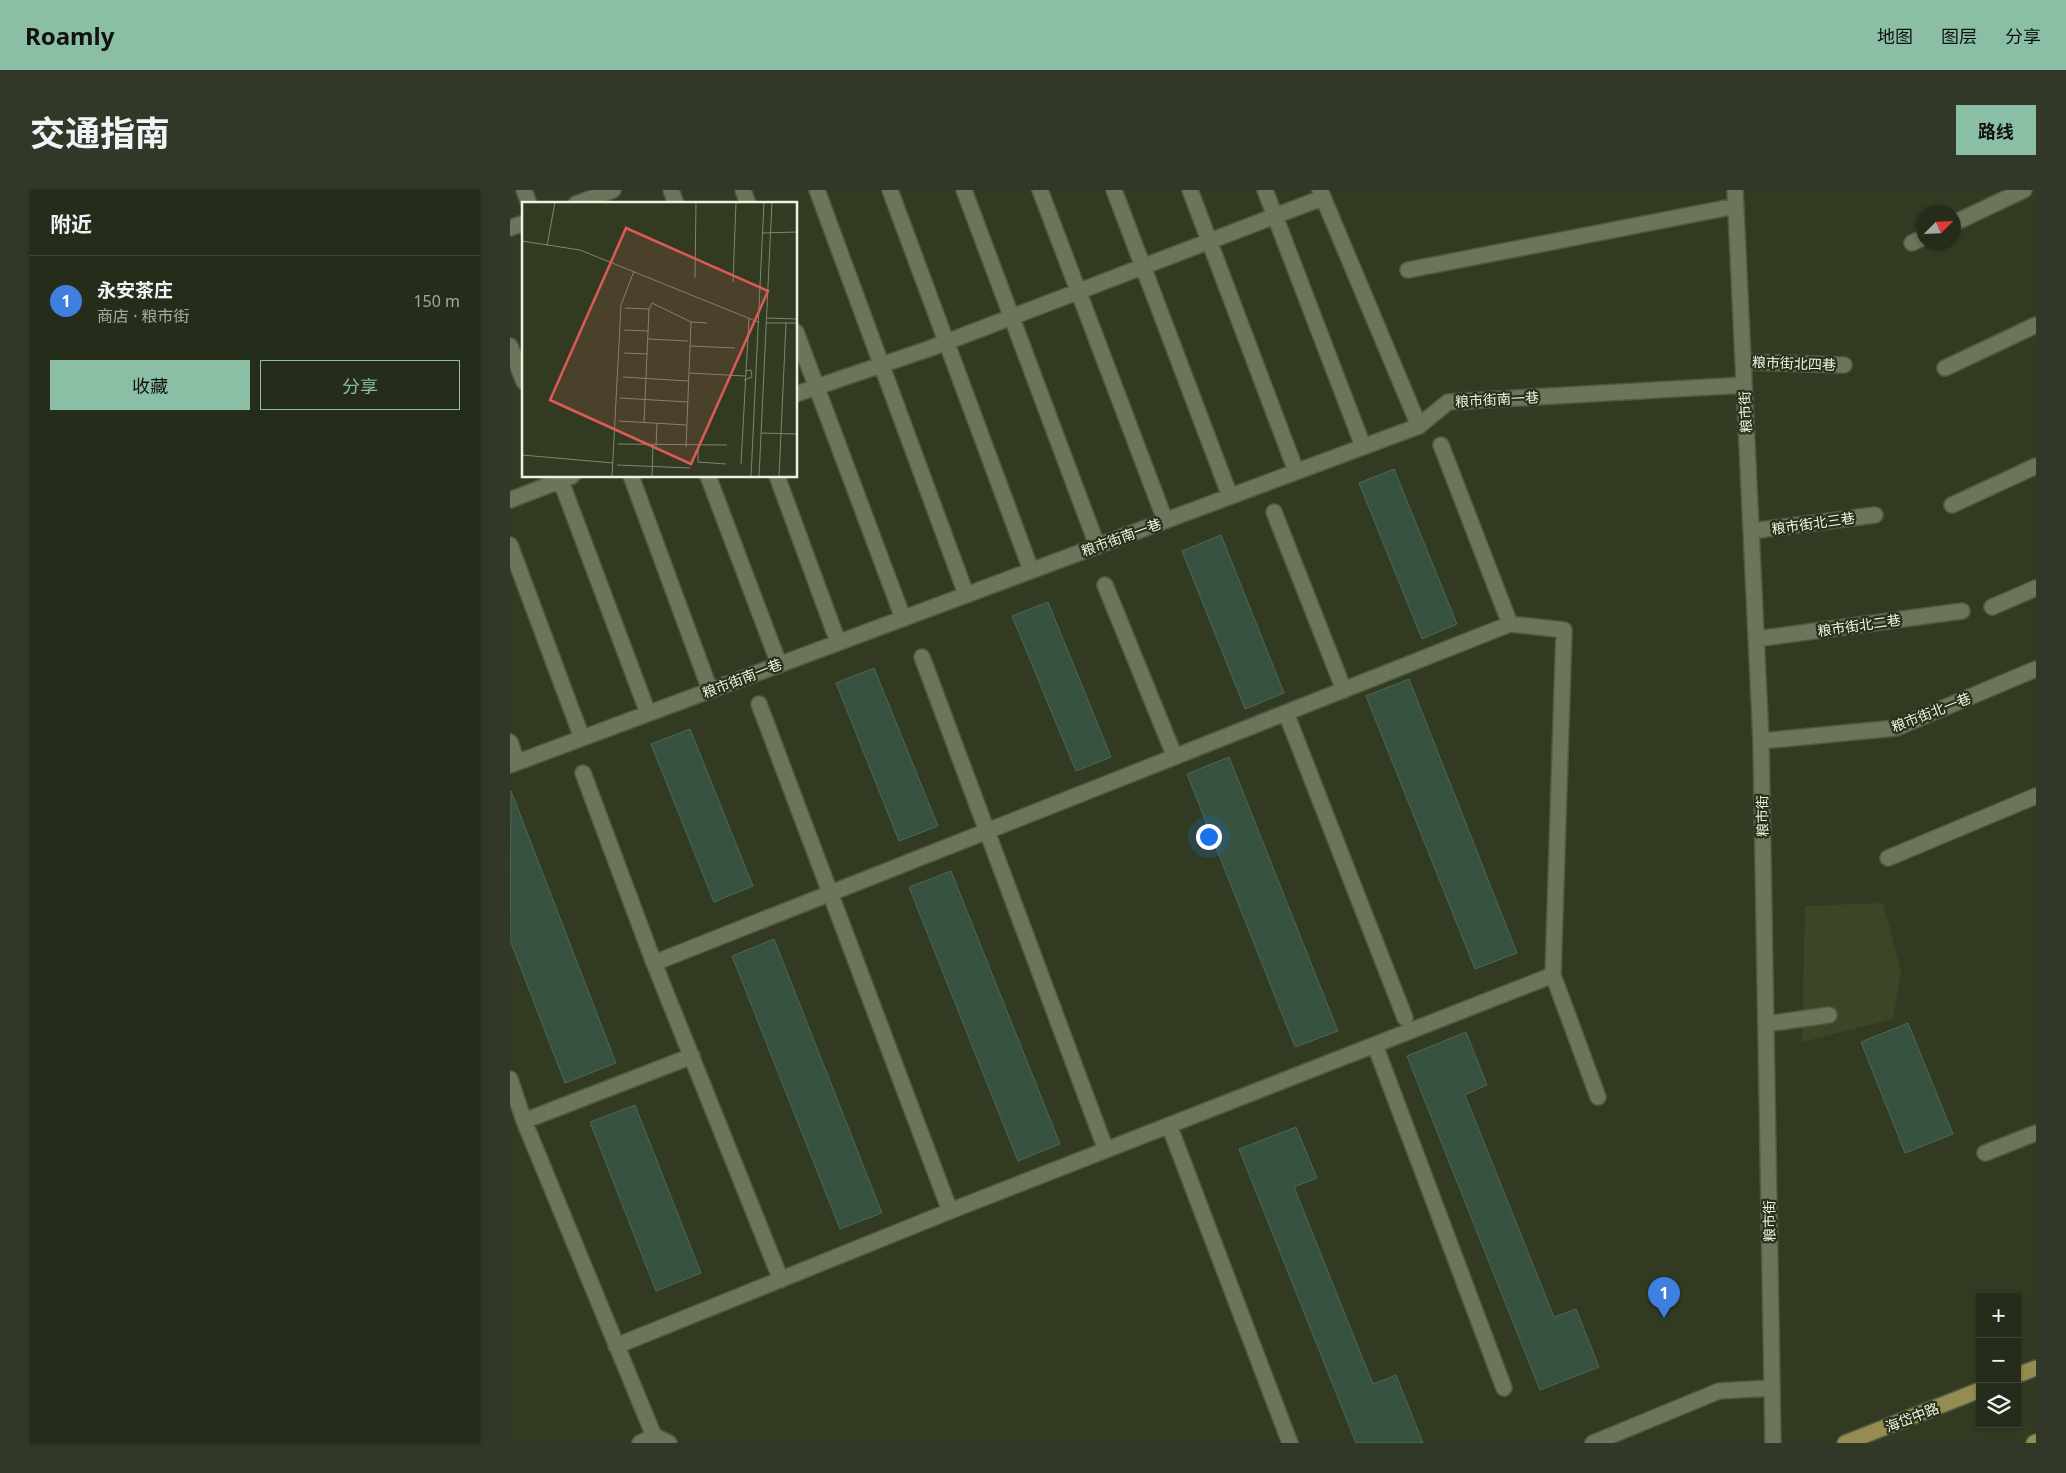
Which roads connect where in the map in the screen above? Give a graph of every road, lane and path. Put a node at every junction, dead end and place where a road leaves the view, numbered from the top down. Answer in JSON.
{"nodes":[{"id":1,"x":524,"y":190,"type":"edge"},
{"id":2,"x":671,"y":190,"type":"edge"},
{"id":3,"x":743,"y":190,"type":"edge"},
{"id":4,"x":817,"y":190,"type":"edge"},
{"id":5,"x":890,"y":190,"type":"edge"},
{"id":6,"x":964,"y":190,"type":"edge"},
{"id":7,"x":1040,"y":190,"type":"edge"},
{"id":8,"x":1114,"y":190,"type":"edge"},
{"id":9,"x":1190,"y":190,"type":"edge"},
{"id":10,"x":1265,"y":190,"type":"edge"},
{"id":11,"x":1735,"y":190,"type":"edge"},
{"id":12,"x":2024,"y":190,"type":"edge"},
{"id":13,"x":1321,"y":194,"type":"edge"},
{"id":14,"x":605,"y":195,"type":"edge"},
{"id":15,"x":528,"y":202,"type":"edge"},
{"id":16,"x":582,"y":202,"type":"edge"},
{"id":17,"x":675,"y":202,"type":"edge"},
{"id":18,"x":747,"y":202,"type":"edge"},
{"id":19,"x":1736,"y":206,"type":"junction"},
{"id":20,"x":1275,"y":216,"type":"junction"},
{"id":21,"x":1961,"y":220,"type":"edge"},
{"id":22,"x":522,"y":224,"type":"edge"},
{"id":23,"x":510,"y":228,"type":"edge"},
{"id":24,"x":1209,"y":240,"type":"junction"},
{"id":25,"x":1143,"y":266,"type":"junction"},
{"id":26,"x":1408,"y":270,"type":"dead end"},
{"id":27,"x":1078,"y":291,"type":"junction"},
{"id":28,"x":1012,"y":317,"type":"junction"},
{"id":29,"x":2036,"y":325,"type":"edge"},
{"id":30,"x":798,"y":337,"type":"edge"},
{"id":31,"x":946,"y":342,"type":"junction"},
{"id":32,"x":510,"y":346,"type":"edge"},
{"id":33,"x":1743,"y":362,"type":"junction"},
{"id":34,"x":882,"y":365,"type":"junction"},
{"id":35,"x":1844,"y":365,"type":"dead end"},
{"id":36,"x":1945,"y":368,"type":"dead end"},
{"id":37,"x":522,"y":377,"type":"edge"},
{"id":38,"x":1744,"y":385,"type":"junction"},
{"id":39,"x":817,"y":387,"type":"junction"},
{"id":40,"x":798,"y":393,"type":"edge"},
{"id":41,"x":1419,"y":426,"type":"junction"},
{"id":42,"x":1442,"y":445,"type":"dead end"},
{"id":43,"x":1363,"y":446,"type":"junction"},
{"id":44,"x":2036,"y":466,"type":"edge"},
{"id":45,"x":1296,"y":471,"type":"junction"},
{"id":46,"x":564,"y":478,"type":"edge"},
{"id":47,"x":632,"y":478,"type":"edge"},
{"id":48,"x":709,"y":478,"type":"edge"},
{"id":49,"x":778,"y":478,"type":"edge"},
{"id":50,"x":1230,"y":496,"type":"junction"},
{"id":51,"x":510,"y":500,"type":"edge"},
{"id":52,"x":1952,"y":504,"type":"dead end"},
{"id":53,"x":1274,"y":512,"type":"dead end"},
{"id":54,"x":1875,"y":515,"type":"dead end"},
{"id":55,"x":1165,"y":520,"type":"junction"},
{"id":56,"x":1751,"y":531,"type":"junction"},
{"id":57,"x":510,"y":545,"type":"edge"},
{"id":58,"x":1097,"y":546,"type":"junction"},
{"id":59,"x":1030,"y":570,"type":"junction"},
{"id":60,"x":1105,"y":585,"type":"dead end"},
{"id":61,"x":2036,"y":588,"type":"edge"},
{"id":62,"x":966,"y":594,"type":"junction"},
{"id":63,"x":1992,"y":607,"type":"dead end"},
{"id":64,"x":1962,"y":611,"type":"dead end"},
{"id":65,"x":903,"y":618,"type":"junction"},
{"id":66,"x":1510,"y":624,"type":"junction"},
{"id":67,"x":1756,"y":639,"type":"junction"},
{"id":68,"x":838,"y":642,"type":"junction"},
{"id":69,"x":922,"y":657,"type":"dead end"},
{"id":70,"x":779,"y":664,"type":"junction"},
{"id":71,"x":2036,"y":670,"type":"edge"},
{"id":72,"x":710,"y":690,"type":"junction"},
{"id":73,"x":1344,"y":690,"type":"junction"},
{"id":74,"x":759,"y":704,"type":"dead end"},
{"id":75,"x":648,"y":713,"type":"junction"},
{"id":76,"x":1286,"y":713,"type":"junction"},
{"id":77,"x":582,"y":738,"type":"junction"},
{"id":78,"x":1761,"y":741,"type":"junction"},
{"id":79,"x":510,"y":742,"type":"edge"},
{"id":80,"x":1175,"y":757,"type":"junction"},
{"id":81,"x":514,"y":763,"type":"edge"},
{"id":82,"x":583,"y":773,"type":"dead end"},
{"id":83,"x":2036,"y":796,"type":"edge"},
{"id":84,"x":988,"y":832,"type":"junction"},
{"id":85,"x":1888,"y":858,"type":"dead end"},
{"id":86,"x":830,"y":895,"type":"junction"},
{"id":87,"x":654,"y":963,"type":"junction"},
{"id":88,"x":1553,"y":975,"type":"junction"},
{"id":89,"x":1829,"y":1015,"type":"dead end"},
{"id":90,"x":1405,"y":1018,"type":"dead end"},
{"id":91,"x":1766,"y":1024,"type":"junction"},
{"id":92,"x":1375,"y":1045,"type":"junction"},
{"id":93,"x":692,"y":1056,"type":"junction"},
{"id":94,"x":510,"y":1079,"type":"edge"},
{"id":95,"x":1598,"y":1098,"type":"dead end"},
{"id":96,"x":514,"y":1101,"type":"edge"},
{"id":97,"x":524,"y":1121,"type":"junction"},
{"id":98,"x":1169,"y":1125,"type":"junction"},
{"id":99,"x":2036,"y":1133,"type":"edge"},
{"id":100,"x":1106,"y":1150,"type":"junction"},
{"id":101,"x":1985,"y":1153,"type":"dead end"},
{"id":102,"x":950,"y":1211,"type":"junction"},
{"id":103,"x":781,"y":1280,"type":"junction"},
{"id":104,"x":616,"y":1346,"type":"junction"},
{"id":105,"x":2036,"y":1368,"type":"edge"},
{"id":106,"x":2021,"y":1374,"type":"edge"},
{"id":107,"x":1504,"y":1388,"type":"dead end"},
{"id":108,"x":1772,"y":1388,"type":"junction"},
{"id":109,"x":1976,"y":1392,"type":"edge"},
{"id":110,"x":654,"y":1436,"type":"junction"},
{"id":111,"x":640,"y":1443,"type":"edge"},
{"id":112,"x":669,"y":1443,"type":"edge"},
{"id":113,"x":1290,"y":1443,"type":"edge"},
{"id":114,"x":1593,"y":1443,"type":"edge"},
{"id":115,"x":1772,"y":1443,"type":"edge"},
{"id":116,"x":1845,"y":1443,"type":"edge"}],
"edges":[{"from":1,"to":15,"type":"street"},
{"from":2,"to":17,"type":"street"},
{"from":3,"to":18,"type":"street"},
{"from":4,"to":34,"type":"street"},
{"from":5,"to":31,"type":"street"},
{"from":6,"to":28,"type":"street"},
{"from":7,"to":27,"type":"street"},
{"from":8,"to":25,"type":"street"},
{"from":9,"to":24,"type":"street"},
{"from":10,"to":20,"type":"street"},
{"from":11,"to":19,"type":"street","name":"粮市街"},
{"from":12,"to":21,"type":"street"},
{"from":13,"to":20,"type":"street"},
{"from":13,"to":41,"type":"street"},
{"from":14,"to":16,"type":"street"},
{"from":19,"to":26,"type":"street"},
{"from":19,"to":33,"type":"street","name":"粮市街"},
{"from":20,"to":24,"type":"street"},
{"from":20,"to":43,"type":"street"},
{"from":22,"to":23,"type":"street"},
{"from":24,"to":25,"type":"street"},
{"from":24,"to":45,"type":"street"},
{"from":25,"to":27,"type":"street"},
{"from":25,"to":50,"type":"street"},
{"from":27,"to":28,"type":"street"},
{"from":27,"to":55,"type":"street"},
{"from":28,"to":31,"type":"street"},
{"from":28,"to":58,"type":"street"},
{"from":29,"to":36,"type":"street"},
{"from":30,"to":39,"type":"street"},
{"from":31,"to":34,"type":"street"},
{"from":31,"to":59,"type":"street"},
{"from":32,"to":37,"type":"street"},
{"from":33,"to":35,"type":"street","name":"粮市街北四巷"},
{"from":33,"to":38,"type":"street","name":"粮市街"},
{"from":34,"to":39,"type":"street"},
{"from":34,"to":62,"type":"street"},
{"from":38,"to":41,"type":"street","name":"粮市街南一巷"},
{"from":38,"to":56,"type":"street","name":"粮市街"},
{"from":39,"to":40,"type":"street"},
{"from":39,"to":65,"type":"street"},
{"from":41,"to":43,"type":"street","name":"粮市街南一巷"},
{"from":42,"to":66,"type":"street"},
{"from":43,"to":45,"type":"street","name":"粮市街南一巷"},
{"from":44,"to":52,"type":"street"},
{"from":45,"to":50,"type":"street","name":"粮市街南一巷"},
{"from":46,"to":51,"type":"street"},
{"from":46,"to":75,"type":"street"},
{"from":47,"to":72,"type":"street"},
{"from":48,"to":70,"type":"street"},
{"from":49,"to":68,"type":"street"},
{"from":50,"to":55,"type":"street","name":"粮市街南一巷"},
{"from":53,"to":73,"type":"street"},
{"from":54,"to":56,"type":"street","name":"粮市街北三巷"},
{"from":55,"to":58,"type":"street","name":"粮市街南一巷"},
{"from":56,"to":67,"type":"street","name":"粮市街"},
{"from":57,"to":77,"type":"street"},
{"from":58,"to":59,"type":"street","name":"粮市街南一巷"},
{"from":59,"to":62,"type":"street","name":"粮市街南一巷"},
{"from":60,"to":80,"type":"street"},
{"from":61,"to":63,"type":"street"},
{"from":62,"to":65,"type":"street","name":"粮市街南一巷"},
{"from":64,"to":67,"type":"street","name":"粮市街北二巷"},
{"from":65,"to":68,"type":"street","name":"粮市街南一巷"},
{"from":66,"to":73,"type":"street"},
{"from":66,"to":88,"type":"street"},
{"from":67,"to":78,"type":"street","name":"粮市街"},
{"from":68,"to":70,"type":"street","name":"粮市街南一巷"},
{"from":69,"to":84,"type":"street"},
{"from":70,"to":72,"type":"street","name":"粮市街南一巷"},
{"from":71,"to":78,"type":"street","name":"粮市街北一巷"},
{"from":72,"to":75,"type":"street","name":"粮市街南一巷"},
{"from":73,"to":76,"type":"street"},
{"from":74,"to":86,"type":"street"},
{"from":75,"to":77,"type":"street","name":"粮市街南一巷"},
{"from":76,"to":80,"type":"street"},
{"from":76,"to":90,"type":"street"},
{"from":77,"to":81,"type":"street","name":"粮市街南一巷"},
{"from":78,"to":91,"type":"street","name":"粮市街"},
{"from":79,"to":81,"type":"street"},
{"from":80,"to":84,"type":"street"},
{"from":82,"to":87,"type":"street"},
{"from":83,"to":85,"type":"street"},
{"from":84,"to":86,"type":"street"},
{"from":84,"to":100,"type":"street"},
{"from":86,"to":87,"type":"street"},
{"from":86,"to":102,"type":"street"},
{"from":87,"to":93,"type":"street"},
{"from":88,"to":92,"type":"street"},
{"from":88,"to":95,"type":"street"},
{"from":89,"to":91,"type":"street"},
{"from":91,"to":108,"type":"street","name":"粮市街"},
{"from":92,"to":98,"type":"street"},
{"from":92,"to":107,"type":"street"},
{"from":93,"to":97,"type":"street"},
{"from":93,"to":103,"type":"street"},
{"from":94,"to":96,"type":"street"},
{"from":96,"to":97,"type":"street"},
{"from":97,"to":104,"type":"street"},
{"from":98,"to":100,"type":"street"},
{"from":98,"to":113,"type":"street"},
{"from":99,"to":101,"type":"street"},
{"from":100,"to":102,"type":"street"},
{"from":102,"to":103,"type":"street"},
{"from":103,"to":104,"type":"street"},
{"from":104,"to":110,"type":"street"},
{"from":105,"to":106,"type":"main road"},
{"from":108,"to":114,"type":"street"},
{"from":108,"to":115,"type":"street","name":"粮市街"},
{"from":109,"to":116,"type":"main road","name":"海岱中路"},
{"from":110,"to":111,"type":"street"},
{"from":110,"to":112,"type":"street"}]}
